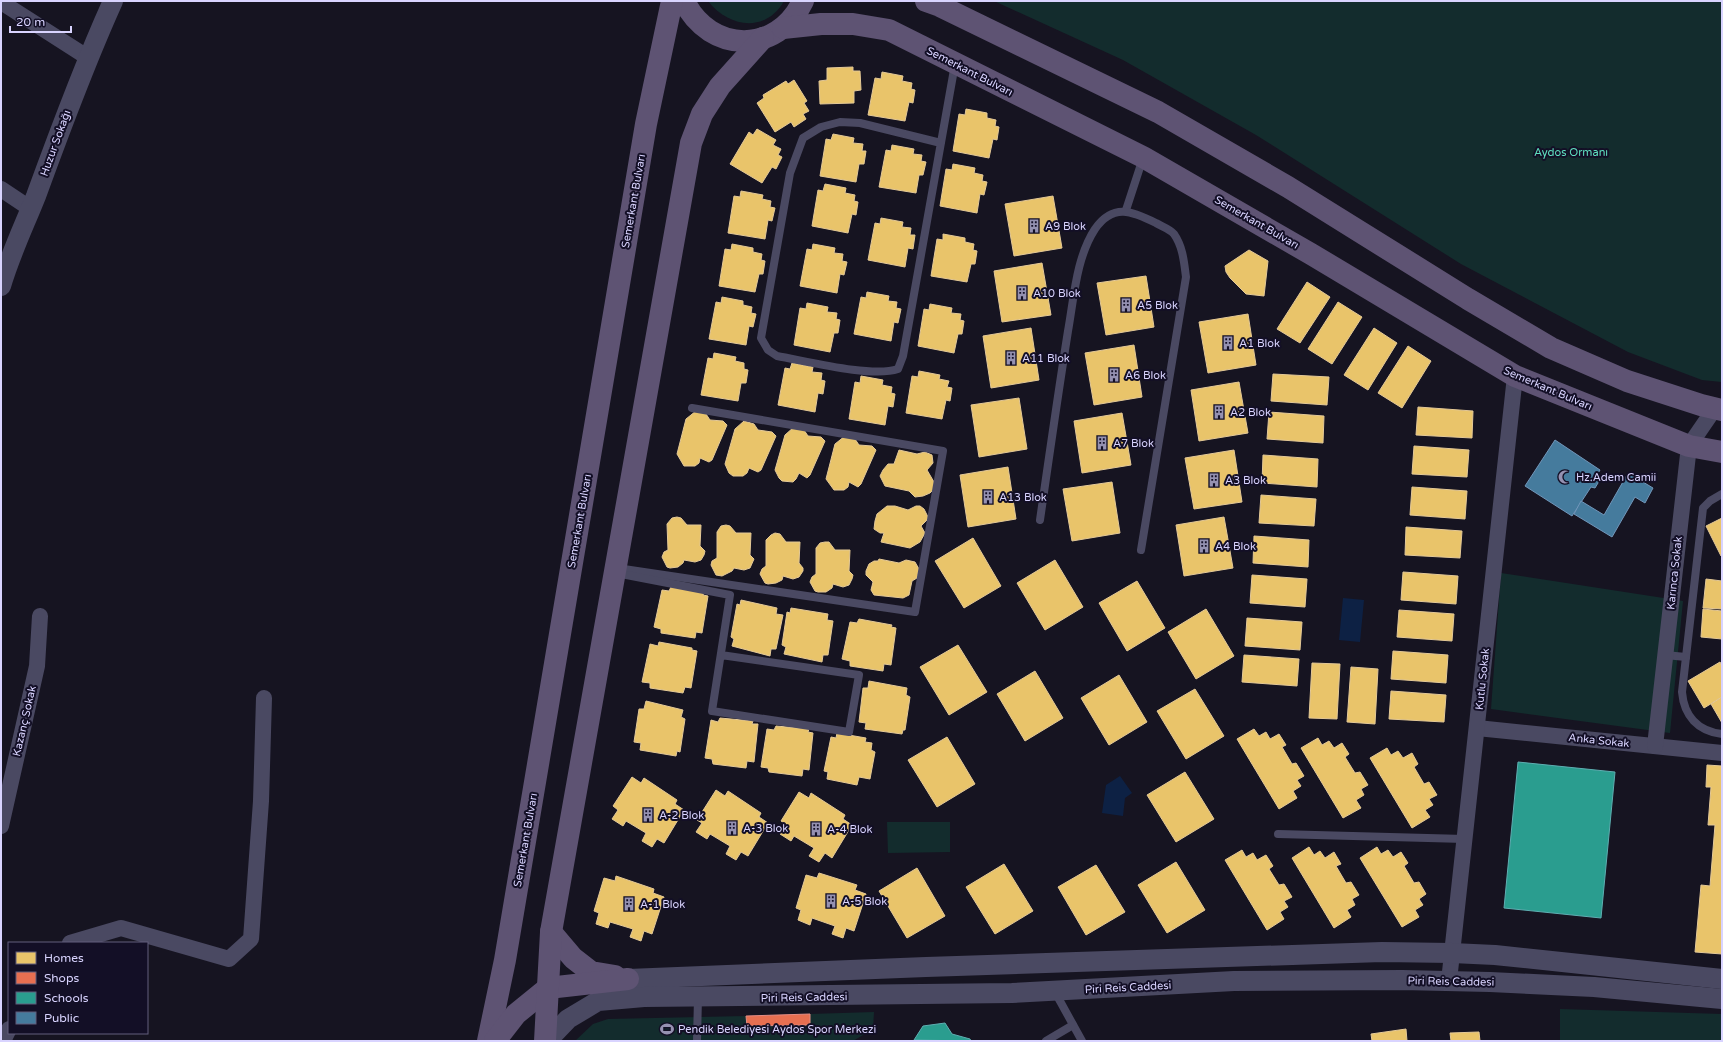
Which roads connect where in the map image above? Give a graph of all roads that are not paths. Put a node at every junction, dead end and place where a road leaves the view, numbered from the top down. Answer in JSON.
{"nodes":[{"id":1,"x":113,"y":1,"type":"edge"},
{"id":2,"x":672,"y":1,"type":"edge"},
{"id":3,"x":684,"y":1,"type":"edge"},
{"id":4,"x":803,"y":1,"type":"edge"},
{"id":5,"x":926,"y":1,"type":"edge"},
{"id":6,"x":1,"y":2,"type":"edge"},
{"id":7,"x":783,"y":28,"type":"junction"},
{"id":8,"x":763,"y":38,"type":"junction"},
{"id":9,"x":87,"y":57,"type":"junction"},
{"id":10,"x":955,"y":63,"type":"junction"},
{"id":11,"x":941,"y":143,"type":"junction"},
{"id":12,"x":1143,"y":157,"type":"junction"},
{"id":13,"x":1,"y":189,"type":"edge"},
{"id":14,"x":31,"y":209,"type":"junction"},
{"id":15,"x":1126,"y":210,"type":"junction"},
{"id":16,"x":2,"y":276,"type":"edge"},
{"id":17,"x":1514,"y":376,"type":"junction"},
{"id":18,"x":692,"y":408,"type":"dead end"},
{"id":19,"x":1719,"y":409,"type":"edge"},
{"id":20,"x":1688,"y":446,"type":"junction"},
{"id":21,"x":1722,"y":452,"type":"edge"},
{"id":22,"x":1722,"y":494,"type":"edge"},
{"id":23,"x":1040,"y":520,"type":"dead end"},
{"id":24,"x":1141,"y":550,"type":"dead end"},
{"id":25,"x":616,"y":570,"type":"junction"},
{"id":26,"x":40,"y":616,"type":"dead end"},
{"id":27,"x":721,"y":655,"type":"junction"},
{"id":28,"x":1665,"y":655,"type":"junction"},
{"id":29,"x":1686,"y":657,"type":"junction"},
{"id":30,"x":264,"y":698,"type":"dead end"},
{"id":31,"x":1477,"y":728,"type":"junction"},
{"id":32,"x":1722,"y":734,"type":"edge"},
{"id":33,"x":1655,"y":746,"type":"junction"},
{"id":34,"x":1722,"y":753,"type":"edge"},
{"id":35,"x":1,"y":826,"type":"edge"},
{"id":36,"x":1278,"y":834,"type":"dead end"},
{"id":37,"x":1465,"y":839,"type":"junction"},
{"id":38,"x":551,"y":932,"type":"junction"},
{"id":39,"x":73,"y":942,"type":"edge"},
{"id":40,"x":1452,"y":953,"type":"junction"},
{"id":41,"x":628,"y":979,"type":"junction"},
{"id":42,"x":1722,"y":979,"type":"edge"},
{"id":43,"x":1449,"y":981,"type":"junction"},
{"id":44,"x":548,"y":988,"type":"junction"},
{"id":45,"x":1054,"y":991,"type":"junction"},
{"id":46,"x":698,"y":997,"type":"junction"},
{"id":47,"x":1722,"y":999,"type":"edge"},
{"id":48,"x":1073,"y":1024,"type":"junction"},
{"id":49,"x":8,"y":1031,"type":"edge"},
{"id":50,"x":3,"y":1041,"type":"edge"},
{"id":51,"x":488,"y":1041,"type":"edge"},
{"id":52,"x":495,"y":1041,"type":"edge"},
{"id":53,"x":546,"y":1041,"type":"edge"},
{"id":54,"x":697,"y":1041,"type":"edge"},
{"id":55,"x":1046,"y":1041,"type":"edge"},
{"id":56,"x":1082,"y":1041,"type":"edge"}],
"edges":[{"from":1,"to":9,"type":"street","name":"Huzur Sokağı"},
{"from":2,"to":51,"type":"main road","name":"Semerkant Bulvarı"},
{"from":3,"to":8,"type":"main road"},
{"from":4,"to":7,"type":"main road"},
{"from":5,"to":19,"type":"main road"},
{"from":6,"to":9,"type":"street"},
{"from":7,"to":8,"type":"main road"},
{"from":7,"to":10,"type":"main road","name":"Semerkant Bulvarı"},
{"from":8,"to":25,"type":"main road"},
{"from":9,"to":14,"type":"street","name":"Huzur Sokağı"},
{"from":10,"to":11,"type":"lane"},
{"from":10,"to":12,"type":"main road","name":"Semerkant Bulvarı"},
{"from":11,"to":11,"type":"lane"},
{"from":12,"to":15,"type":"lane"},
{"from":12,"to":17,"type":"main road","name":"Semerkant Bulvarı"},
{"from":13,"to":14,"type":"street"},
{"from":14,"to":16,"type":"street","name":"Huzur Sokağı"},
{"from":15,"to":23,"type":"lane"},
{"from":15,"to":24,"type":"lane"},
{"from":17,"to":20,"type":"main road","name":"Semerkant Bulvarı"},
{"from":17,"to":31,"type":"street","name":"Kutlu Sokak"},
{"from":18,"to":25,"type":"lane"},
{"from":19,"to":20,"type":"street","name":"Karınca Sokak"},
{"from":20,"to":21,"type":"main road","name":"Semerkant Bulvarı"},
{"from":20,"to":28,"type":"street","name":"Karınca Sokak"},
{"from":22,"to":29,"type":"lane"},
{"from":25,"to":27,"type":"lane"},
{"from":25,"to":38,"type":"main road"},
{"from":26,"to":35,"type":"street","name":"Kazanç Sokak"},
{"from":27,"to":27,"type":"lane"},
{"from":28,"to":29,"type":"lane"},
{"from":28,"to":33,"type":"street","name":"Karınca Sokak"},
{"from":29,"to":32,"type":"lane"},
{"from":30,"to":39,"type":"street"},
{"from":31,"to":33,"type":"street","name":"Anka Sokak"},
{"from":31,"to":37,"type":"street","name":"Kutlu Sokak"},
{"from":33,"to":34,"type":"street","name":"Anka Sokak"},
{"from":36,"to":37,"type":"lane"},
{"from":37,"to":40,"type":"street","name":"Kutlu Sokak"},
{"from":38,"to":41,"type":"main road"},
{"from":38,"to":44,"type":"main road"},
{"from":40,"to":41,"type":"street"},
{"from":40,"to":42,"type":"street"},
{"from":40,"to":43,"type":"street","name":"Kutlu Sokak"},
{"from":41,"to":44,"type":"main road"},
{"from":43,"to":45,"type":"street","name":"Piri Reis Caddesi"},
{"from":43,"to":47,"type":"street","name":"Piri Reis Caddesi"},
{"from":44,"to":52,"type":"main road"},
{"from":44,"to":53,"type":"main road"},
{"from":45,"to":46,"type":"street","name":"Piri Reis Caddesi"},
{"from":45,"to":48,"type":"lane"},
{"from":46,"to":53,"type":"street","name":"Piri Reis Caddesi"},
{"from":46,"to":54,"type":"lane"},
{"from":48,"to":55,"type":"lane"},
{"from":48,"to":56,"type":"lane"},
{"from":49,"to":50,"type":"street"}]}
